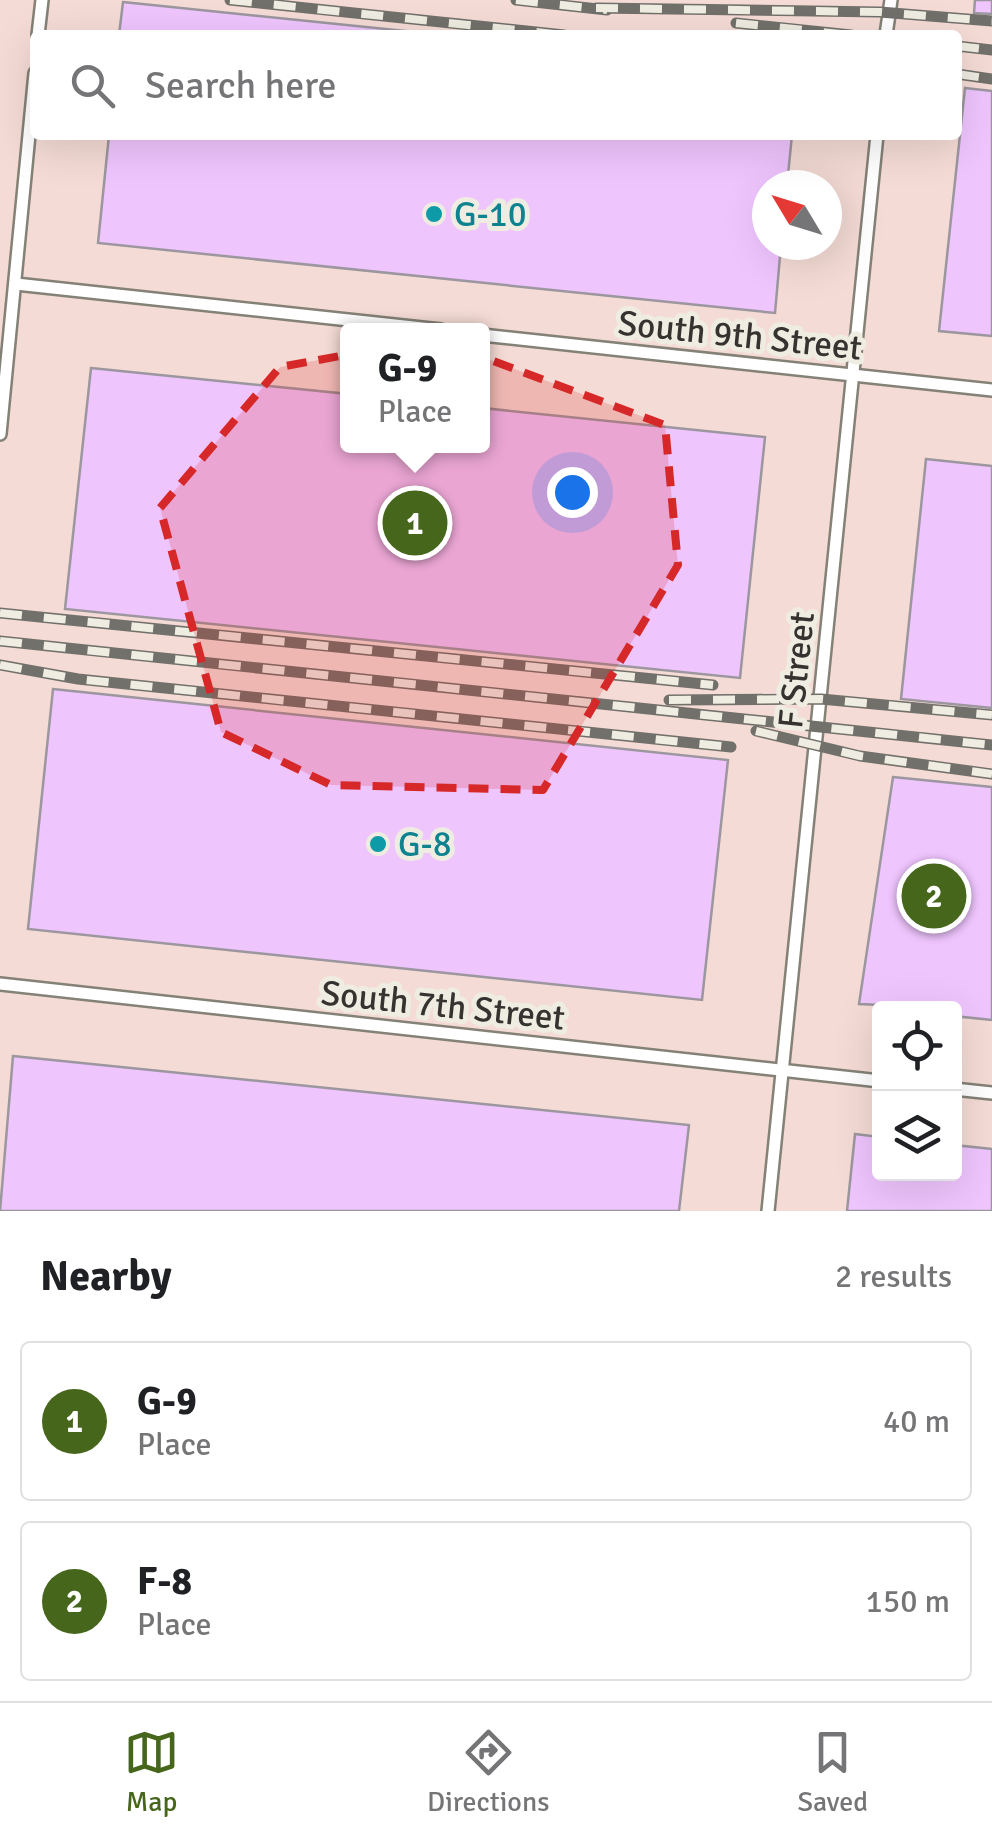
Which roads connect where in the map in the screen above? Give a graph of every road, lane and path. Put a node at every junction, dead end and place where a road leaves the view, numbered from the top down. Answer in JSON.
{"nodes":[{"id":1,"x":42,"y":0,"type":"edge"},
{"id":2,"x":890,"y":0,"type":"edge"},
{"id":3,"x":39,"y":30,"type":"edge"},
{"id":4,"x":887,"y":30,"type":"edge"},
{"id":5,"x":30,"y":129,"type":"edge"},
{"id":6,"x":877,"y":140,"type":"edge"},
{"id":7,"x":16,"y":284,"type":"junction"},
{"id":8,"x":377,"y":323,"type":"edge"},
{"id":9,"x":490,"y":336,"type":"edge"},
{"id":10,"x":855,"y":376,"type":"junction"},
{"id":11,"x":992,"y":390,"type":"edge"},
{"id":12,"x":0,"y":434,"type":"edge"},
{"id":13,"x":0,"y":984,"type":"edge"},
{"id":14,"x":782,"y":1070,"type":"junction"},
{"id":15,"x":872,"y":1080,"type":"edge"},
{"id":16,"x":962,"y":1090,"type":"edge"},
{"id":17,"x":992,"y":1093,"type":"edge"},
{"id":18,"x":768,"y":1211,"type":"edge"}],
"edges":[{"from":1,"to":3,"type":"lane"},
{"from":2,"to":4,"type":"lane"},
{"from":5,"to":7,"type":"lane"},
{"from":6,"to":10,"type":"lane","name":"F Street"},
{"from":7,"to":8,"type":"lane"},
{"from":7,"to":12,"type":"lane"},
{"from":9,"to":10,"type":"lane","name":"South 9th Street"},
{"from":10,"to":11,"type":"lane","name":"South 9th Street"},
{"from":10,"to":14,"type":"lane","name":"F Street"},
{"from":13,"to":14,"type":"lane","name":"South 7th Street"},
{"from":14,"to":15,"type":"lane","name":"South 7th Street"},
{"from":14,"to":18,"type":"lane","name":"F Street"},
{"from":16,"to":17,"type":"lane"}]}
